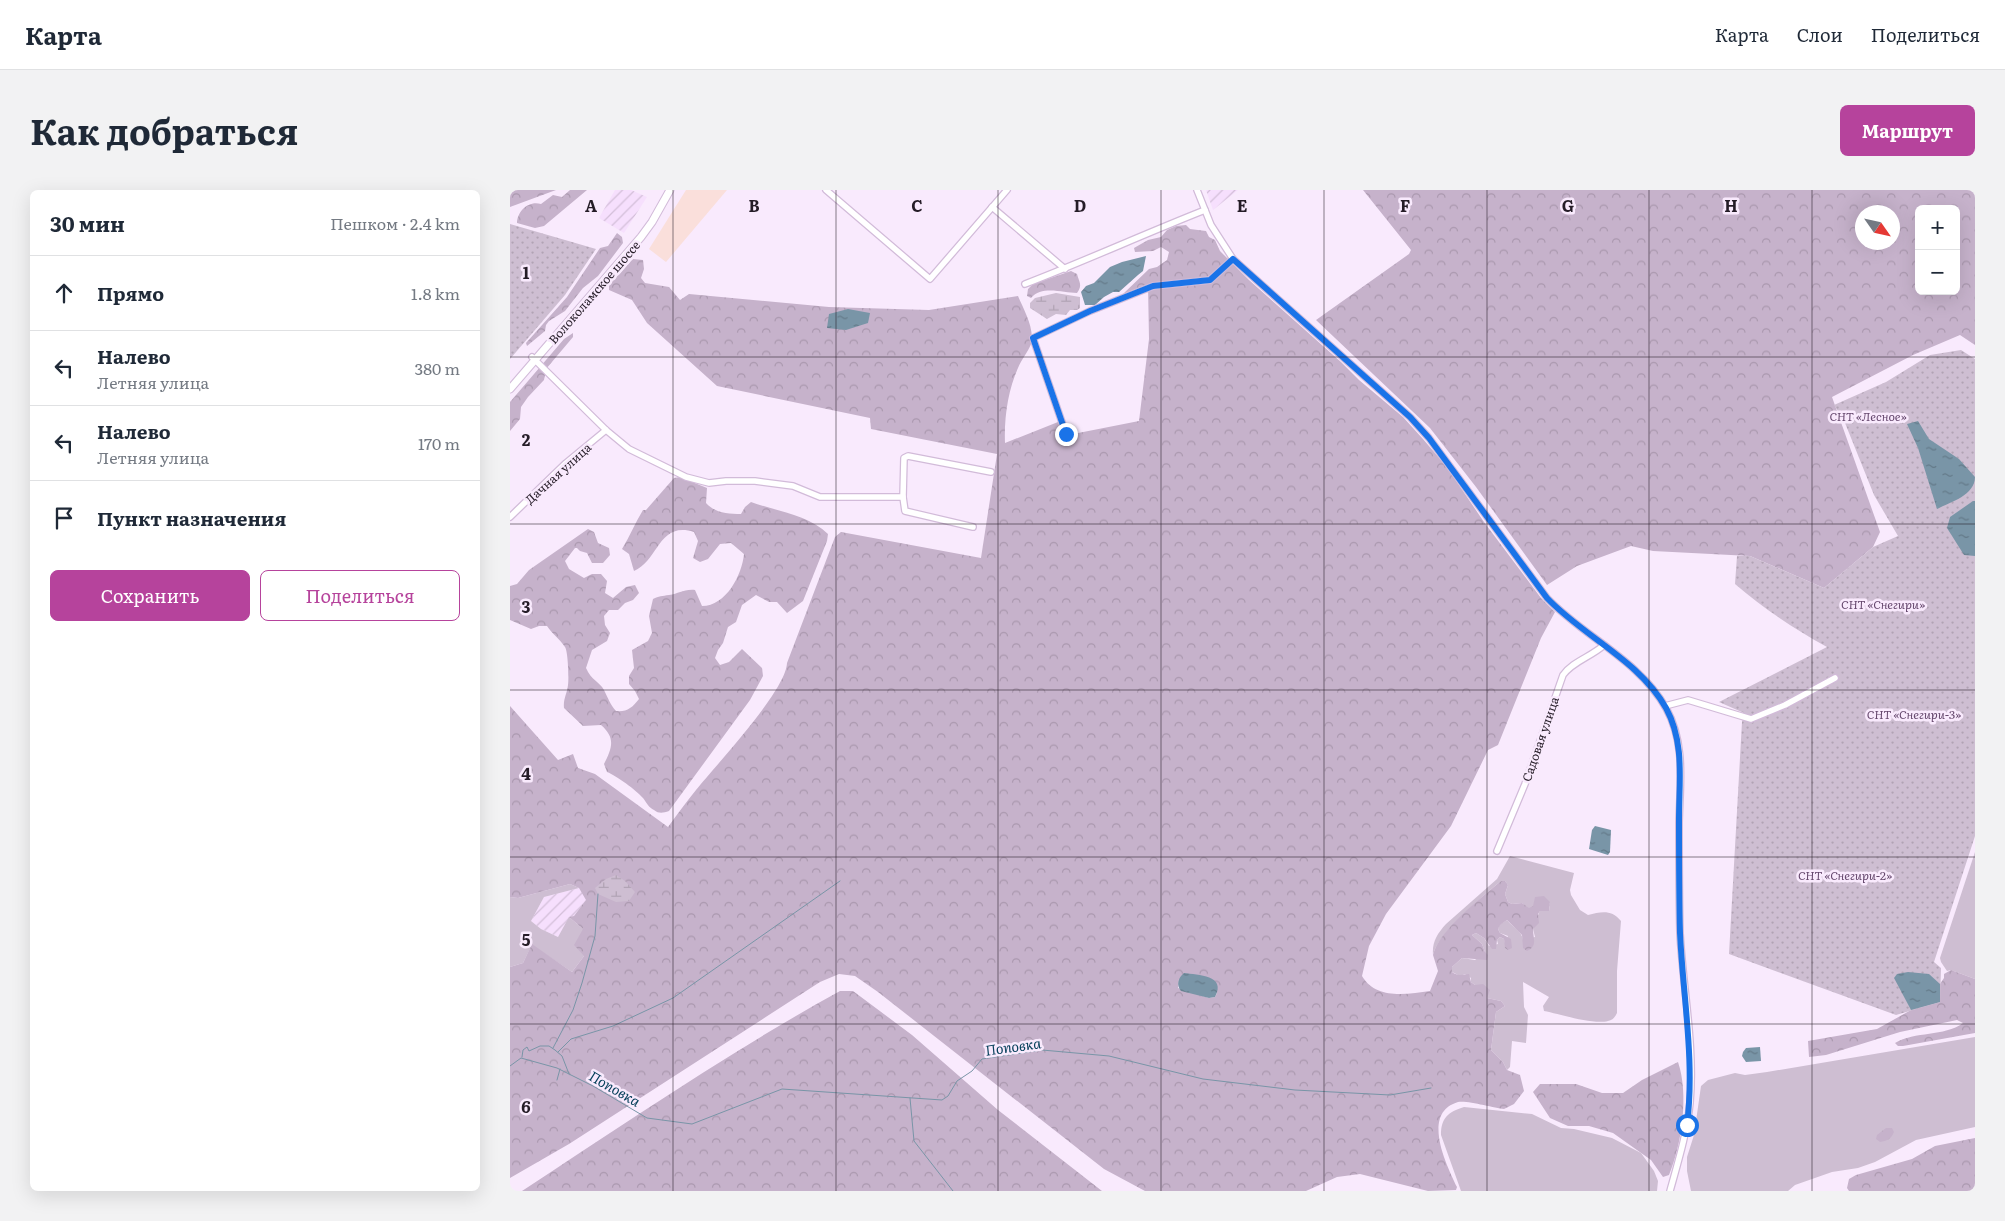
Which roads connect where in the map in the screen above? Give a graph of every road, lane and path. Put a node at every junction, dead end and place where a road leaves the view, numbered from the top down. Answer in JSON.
{"nodes":[{"id":1,"x":665,"y":190,"type":"edge"},
{"id":2,"x":670,"y":190,"type":"edge"},
{"id":3,"x":826,"y":190,"type":"edge"},
{"id":4,"x":1007,"y":190,"type":"edge"},
{"id":5,"x":1197,"y":190,"type":"edge"},
{"id":6,"x":992,"y":207,"type":"junction"},
{"id":7,"x":1205,"y":210,"type":"junction"},
{"id":8,"x":1233,"y":259,"type":"junction"},
{"id":9,"x":1066,"y":269,"type":"junction"},
{"id":10,"x":1025,"y":284,"type":"dead end"},
{"id":11,"x":534,"y":359,"type":"junction"},
{"id":12,"x":510,"y":383,"type":"edge"},
{"id":13,"x":510,"y":389,"type":"edge"},
{"id":14,"x":606,"y":430,"type":"junction"},
{"id":15,"x":1066,"y":434,"type":"dead end"},
{"id":16,"x":991,"y":472,"type":"dead end"},
{"id":17,"x":903,"y":497,"type":"junction"},
{"id":18,"x":510,"y":517,"type":"edge"},
{"id":19,"x":973,"y":527,"type":"dead end"},
{"id":20,"x":1604,"y":645,"type":"junction"},
{"id":21,"x":1835,"y":678,"type":"dead end"},
{"id":22,"x":1665,"y":706,"type":"junction"},
{"id":23,"x":1497,"y":851,"type":"dead end"},
{"id":24,"x":1670,"y":1191,"type":"edge"}],
"edges":[{"from":1,"to":11,"type":"main road","name":"Волоколамское шоссе"},
{"from":2,"to":11,"type":"main road","name":"Волоколамское шоссе"},
{"from":3,"to":6,"type":"street"},
{"from":4,"to":6,"type":"street"},
{"from":5,"to":7,"type":"street"},
{"from":6,"to":9,"type":"street"},
{"from":7,"to":8,"type":"street"},
{"from":7,"to":9,"type":"street"},
{"from":8,"to":15,"type":"street"},
{"from":8,"to":20,"type":"street"},
{"from":9,"to":10,"type":"street"},
{"from":11,"to":12,"type":"main road","name":"Волоколамское шоссе"},
{"from":11,"to":13,"type":"main road","name":"Волоколамское шоссе"},
{"from":11,"to":14,"type":"street"},
{"from":14,"to":17,"type":"street"},
{"from":14,"to":18,"type":"street","name":"Дачная улица"},
{"from":16,"to":17,"type":"street"},
{"from":17,"to":19,"type":"street"},
{"from":20,"to":22,"type":"street"},
{"from":20,"to":23,"type":"street","name":"Садовая улица"},
{"from":21,"to":22,"type":"street"},
{"from":22,"to":24,"type":"street"}]}
